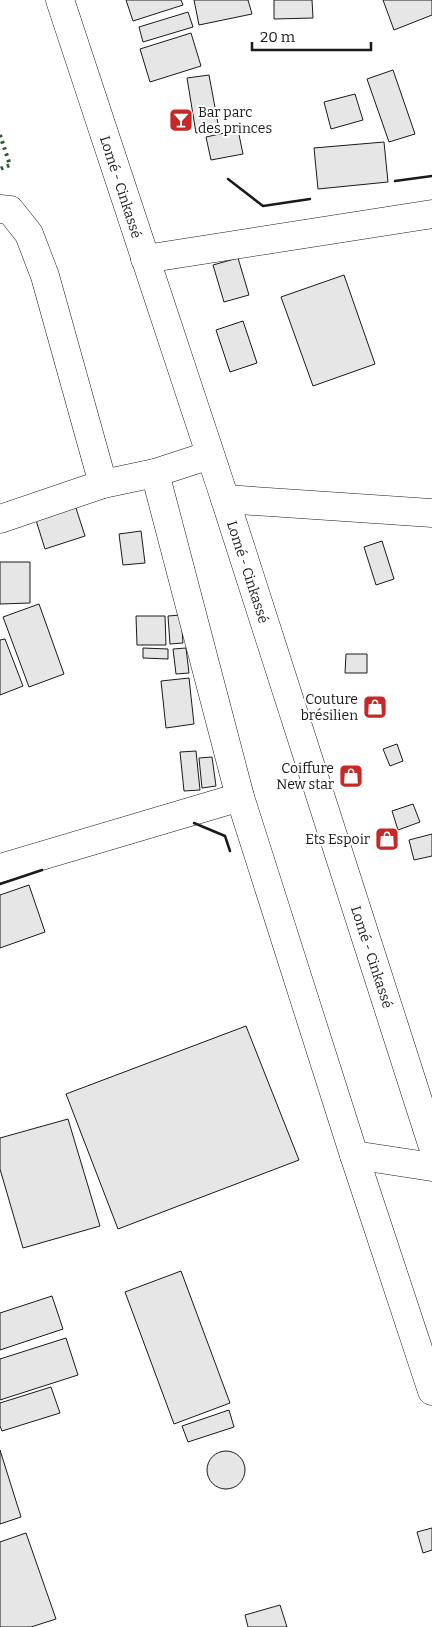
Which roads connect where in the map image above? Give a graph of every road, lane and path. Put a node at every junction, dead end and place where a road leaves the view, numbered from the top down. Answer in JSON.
{"nodes":[{"id":1,"x":60,"y":0,"type":"edge"},
{"id":2,"x":0,"y":209,"type":"edge"},
{"id":3,"x":432,"y":214,"type":"edge"},
{"id":4,"x":145,"y":260,"type":"junction"},
{"id":5,"x":210,"y":455,"type":"junction"},
{"id":6,"x":155,"y":473,"type":"junction"},
{"id":7,"x":103,"y":484,"type":"junction"},
{"id":8,"x":225,"y":499,"type":"junction"},
{"id":9,"x":432,"y":513,"type":"edge"},
{"id":10,"x":0,"y":518,"type":"edge"},
{"id":11,"x":240,"y":798,"type":"junction"},
{"id":12,"x":0,"y":868,"type":"edge"},
{"id":13,"x":432,"y":1144,"type":"edge"},
{"id":14,"x":354,"y":1155,"type":"junction"},
{"id":15,"x":432,"y":1167,"type":"edge"},
{"id":16,"x":432,"y":1391,"type":"edge"}],
"edges":[{"from":1,"to":4,"type":"main road","name":"Lomé - Cinkassé"},
{"from":2,"to":7,"type":"main road"},
{"from":3,"to":4,"type":"main road"},
{"from":4,"to":5,"type":"main road","name":"Lomé - Cinkassé"},
{"from":5,"to":6,"type":"main road"},
{"from":5,"to":8,"type":"main road","name":"Lomé - Cinkassé"},
{"from":6,"to":7,"type":"main road"},
{"from":6,"to":11,"type":"main road"},
{"from":7,"to":10,"type":"main road"},
{"from":8,"to":9,"type":"main road"},
{"from":8,"to":13,"type":"main road","name":"Lomé - Cinkassé"},
{"from":11,"to":12,"type":"main road"},
{"from":11,"to":14,"type":"main road"},
{"from":14,"to":15,"type":"main road"},
{"from":14,"to":16,"type":"main road"}]}
